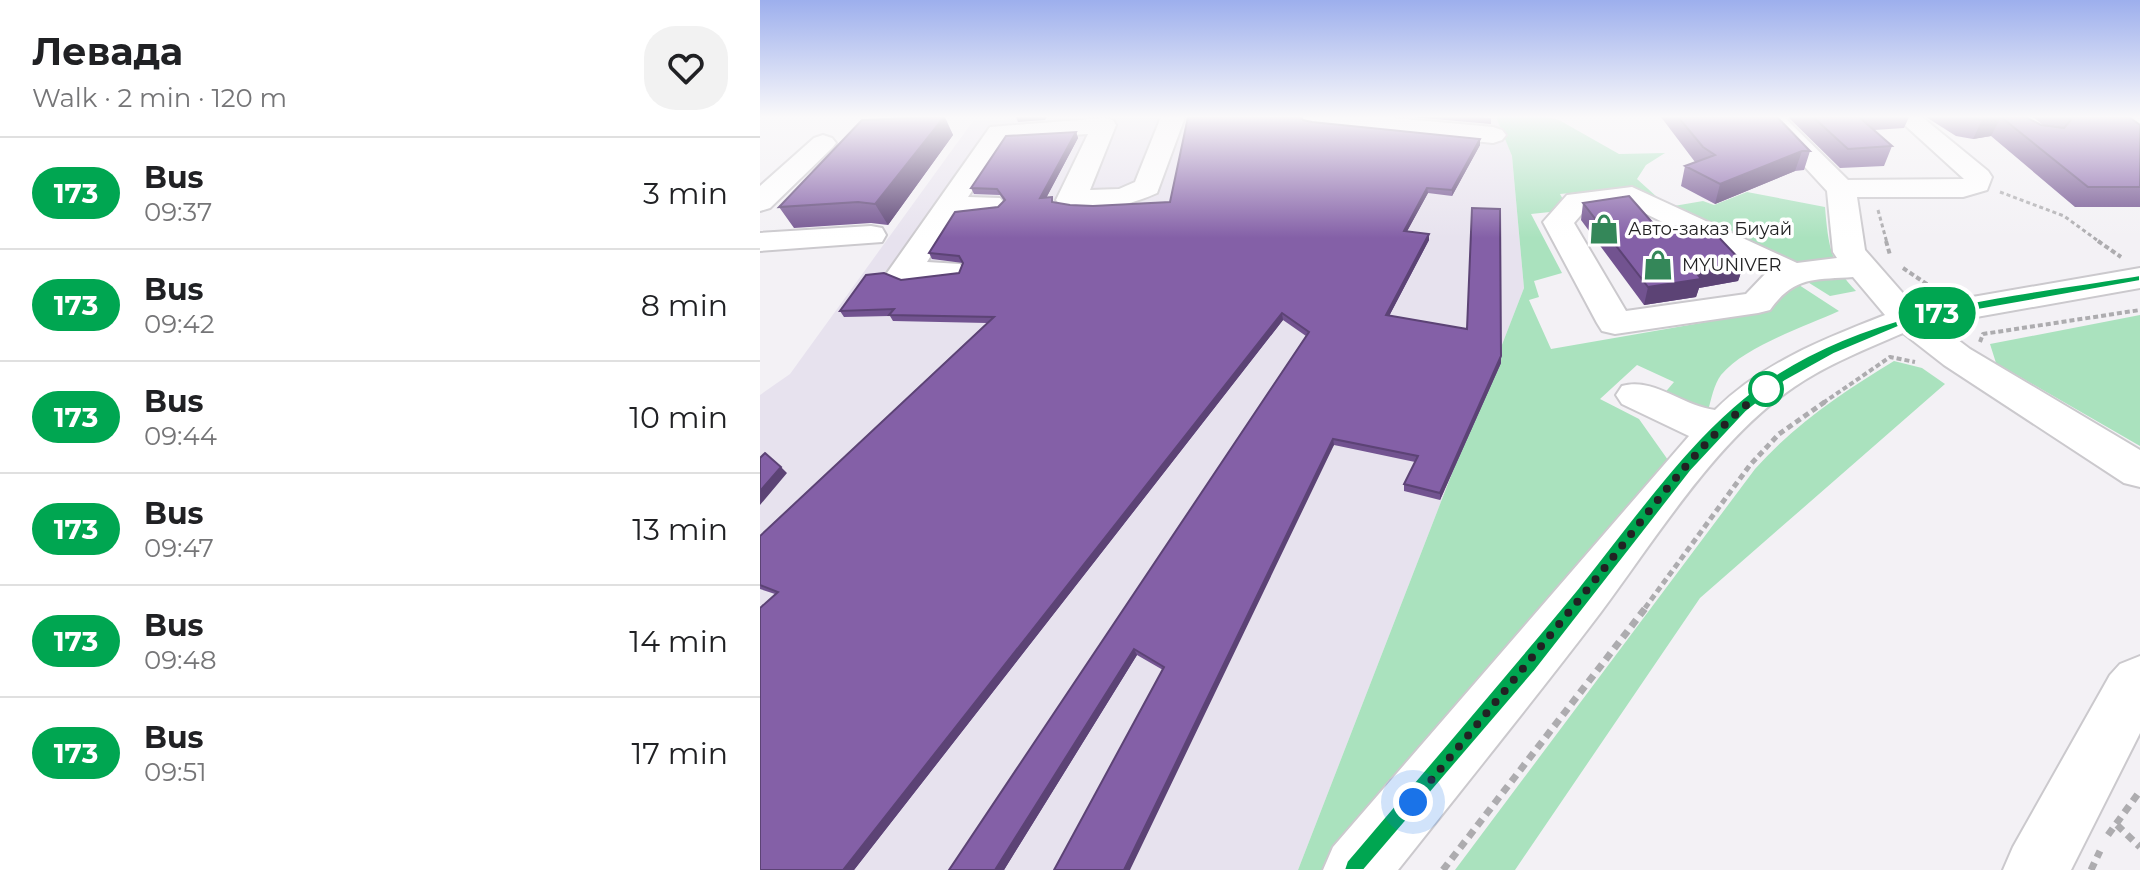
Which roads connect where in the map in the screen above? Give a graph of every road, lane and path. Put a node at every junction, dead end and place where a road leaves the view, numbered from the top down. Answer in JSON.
{"nodes":[{"id":1,"x":808,"y":158,"type":"edge"},
{"id":2,"x":981,"y":158,"type":"edge"},
{"id":3,"x":1090,"y":158,"type":"edge"},
{"id":4,"x":1158,"y":158,"type":"edge"},
{"id":5,"x":1810,"y":158,"type":"edge"},
{"id":6,"x":1955,"y":158,"type":"edge"},
{"id":7,"x":1977,"y":184,"type":"junction"},
{"id":8,"x":1841,"y":189,"type":"junction"},
{"id":9,"x":1873,"y":189,"type":"junction"},
{"id":10,"x":761,"y":203,"type":"edge"},
{"id":11,"x":990,"y":204,"type":"edge"},
{"id":12,"x":946,"y":207,"type":"junction"},
{"id":13,"x":871,"y":235,"type":"dead end"},
{"id":14,"x":760,"y":242,"type":"edge"},
{"id":15,"x":1861,"y":267,"type":"junction"},
{"id":16,"x":2132,"y":269,"type":"edge"},
{"id":17,"x":948,"y":271,"type":"edge"},
{"id":18,"x":1790,"y":272,"type":"junction"},
{"id":19,"x":1935,"y":290,"type":"dead end"},
{"id":20,"x":2140,"y":310,"type":"edge"},
{"id":21,"x":1907,"y":319,"type":"junction"},
{"id":22,"x":1977,"y":350,"type":"dead end"},
{"id":23,"x":1920,"y":362,"type":"dead end"},
{"id":24,"x":1636,"y":395,"type":"dead end"},
{"id":25,"x":1724,"y":426,"type":"junction"},
{"id":26,"x":2140,"y":471,"type":"edge"},
{"id":27,"x":2140,"y":682,"type":"edge"},
{"id":28,"x":2140,"y":791,"type":"edge"},
{"id":29,"x":2117,"y":825,"type":"junction"},
{"id":30,"x":2140,"y":847,"type":"edge"},
{"id":31,"x":1356,"y":870,"type":"edge"},
{"id":32,"x":1443,"y":870,"type":"edge"},
{"id":33,"x":2036,"y":870,"type":"edge"},
{"id":34,"x":2091,"y":870,"type":"edge"}],
"edges":[{"from":1,"to":10,"type":"street"},
{"from":2,"to":12,"type":"street"},
{"from":3,"to":4,"type":"street"},
{"from":5,"to":8,"type":"street"},
{"from":6,"to":7,"type":"street"},
{"from":7,"to":9,"type":"street"},
{"from":7,"to":16,"type":"path"},
{"from":8,"to":9,"type":"street"},
{"from":8,"to":15,"type":"street"},
{"from":9,"to":19,"type":"path"},
{"from":11,"to":12,"type":"street"},
{"from":12,"to":17,"type":"street"},
{"from":13,"to":14,"type":"street"},
{"from":15,"to":18,"type":"street"},
{"from":15,"to":21,"type":"street"},
{"from":16,"to":21,"type":"street"},
{"from":18,"to":18,"type":"street"},
{"from":20,"to":22,"type":"path"},
{"from":21,"to":25,"type":"street"},
{"from":21,"to":26,"type":"street"},
{"from":23,"to":32,"type":"path"},
{"from":24,"to":25,"type":"street"},
{"from":25,"to":31,"type":"street"},
{"from":27,"to":33,"type":"street"},
{"from":28,"to":29,"type":"path"},
{"from":29,"to":30,"type":"path"},
{"from":29,"to":34,"type":"path"}]}
